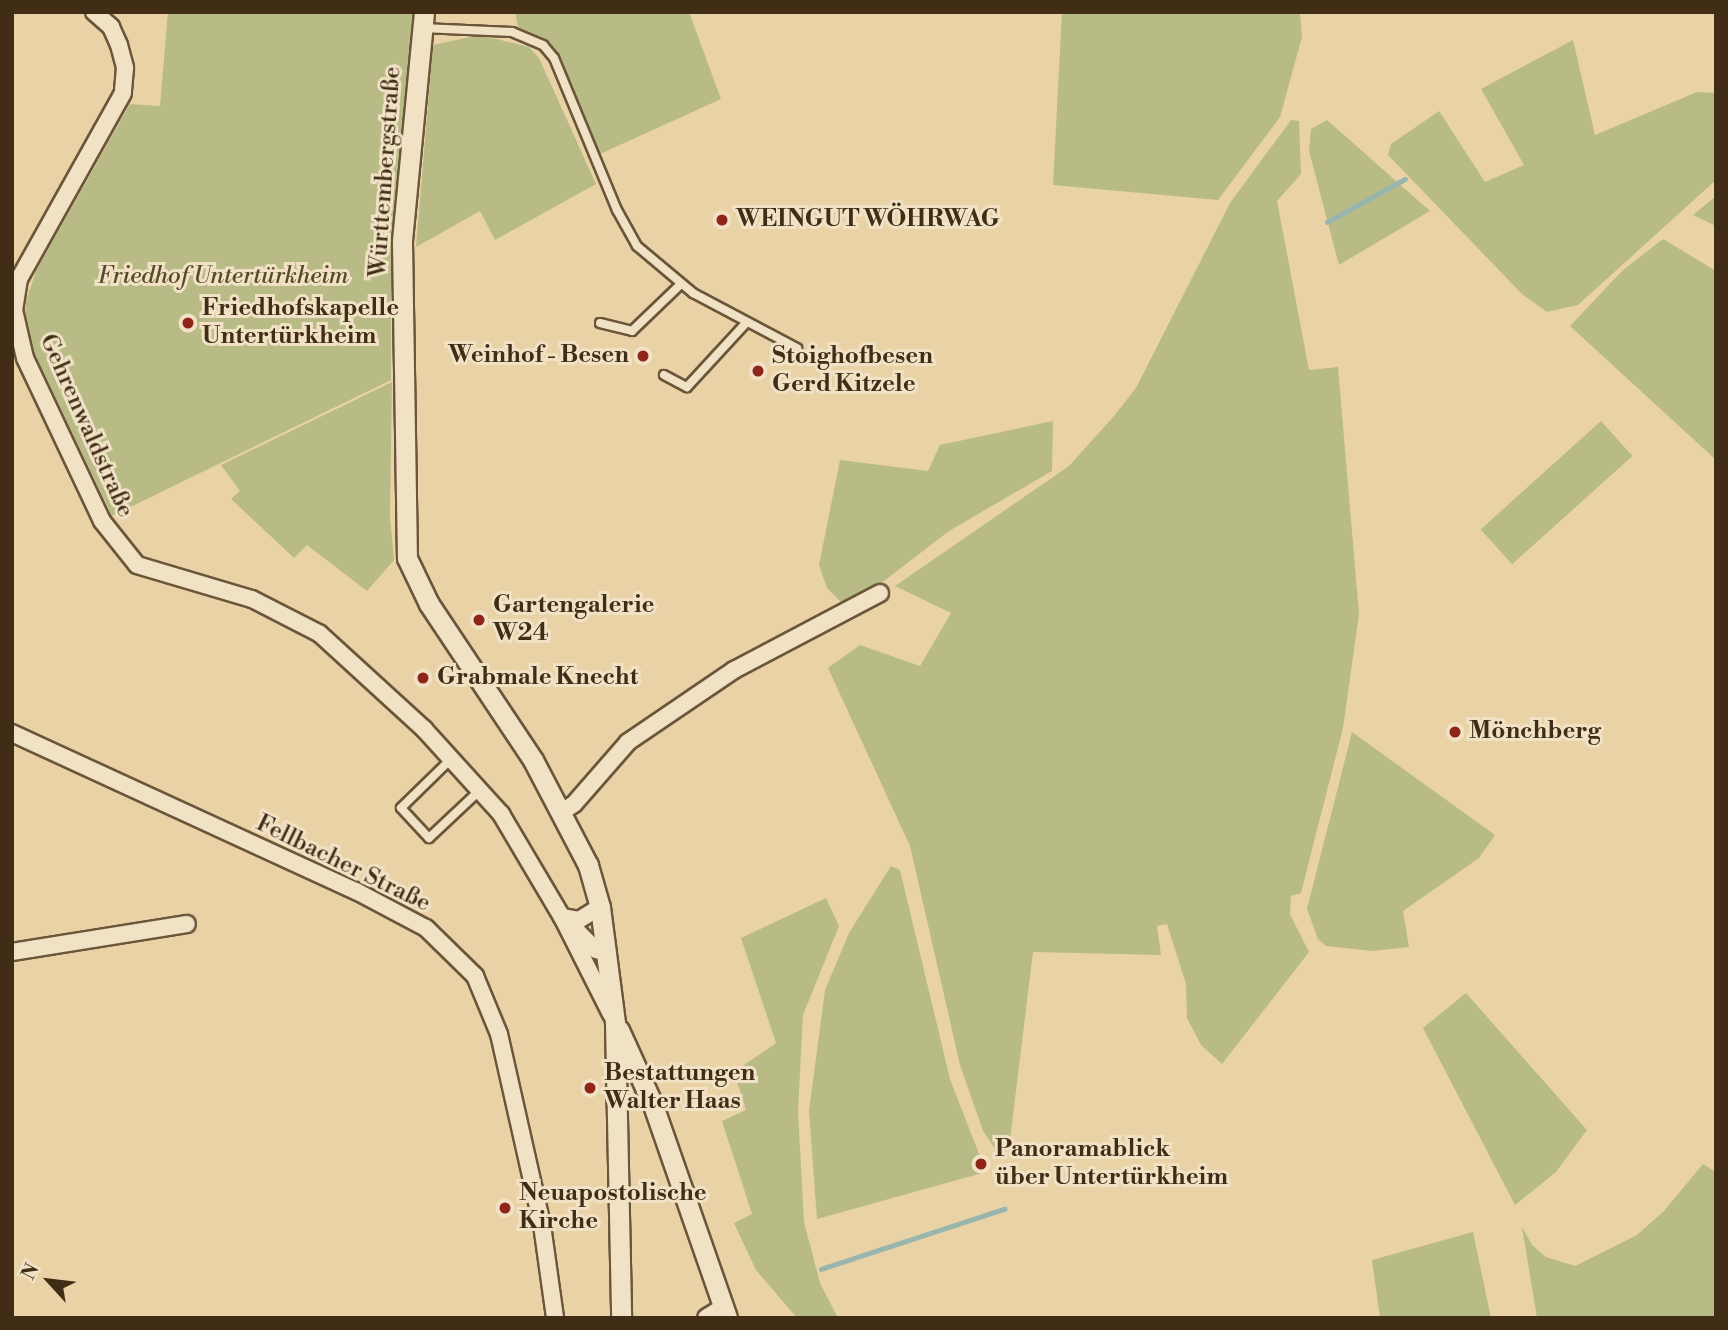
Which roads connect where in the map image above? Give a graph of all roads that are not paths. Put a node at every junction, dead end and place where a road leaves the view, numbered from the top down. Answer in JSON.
{"nodes":[{"id":1,"x":94,"y":12,"type":"edge"},
{"id":2,"x":423,"y":20,"type":"edge"},
{"id":3,"x":16,"y":277,"type":"edge"},
{"id":4,"x":681,"y":284,"type":"junction"},
{"id":5,"x":600,"y":323,"type":"dead end"},
{"id":6,"x":747,"y":323,"type":"junction"},
{"id":7,"x":797,"y":348,"type":"dead end"},
{"id":8,"x":664,"y":375,"type":"dead end"},
{"id":9,"x":880,"y":593,"type":"dead end"},
{"id":10,"x":12,"y":733,"type":"edge"},
{"id":11,"x":451,"y":759,"type":"junction"},
{"id":12,"x":479,"y":790,"type":"junction"},
{"id":13,"x":562,"y":812,"type":"junction"},
{"id":14,"x":600,"y":906,"type":"junction"},
{"id":15,"x":562,"y":917,"type":"junction"},
{"id":16,"x":187,"y":924,"type":"dead end"},
{"id":17,"x":12,"y":952,"type":"edge"},
{"id":18,"x":608,"y":953,"type":"junction"},
{"id":19,"x":615,"y":1023,"type":"junction"},
{"id":20,"x":616,"y":1105,"type":"junction"},
{"id":21,"x":653,"y":1105,"type":"junction"},
{"id":22,"x":719,"y":1315,"type":"edge"},
{"id":23,"x":555,"y":1318,"type":"edge"},
{"id":24,"x":621,"y":1318,"type":"edge"}],
"edges":[{"from":1,"to":3,"type":"street"},
{"from":2,"to":4,"type":"lane","name":"Württembergstraße"},
{"from":2,"to":13,"type":"street","name":"Württembergstraße"},
{"from":3,"to":11,"type":"street","name":"Gehrenwaldstraße"},
{"from":4,"to":5,"type":"lane"},
{"from":4,"to":6,"type":"lane","name":"Württembergstraße"},
{"from":6,"to":7,"type":"lane","name":"Württembergstraße"},
{"from":6,"to":8,"type":"lane"},
{"from":9,"to":13,"type":"street"},
{"from":10,"to":23,"type":"street","name":"Fellbacher Straße"},
{"from":11,"to":12,"type":"street","name":"Gehrenwaldstraße"},
{"from":11,"to":12,"type":"lane"},
{"from":12,"to":15,"type":"street","name":"Gehrenwaldstraße"},
{"from":13,"to":14,"type":"street","name":"Württembergstraße"},
{"from":14,"to":15,"type":"street"},
{"from":14,"to":18,"type":"street","name":"Württembergstraße"},
{"from":15,"to":18,"type":"street","name":"Gehrenwaldstraße"},
{"from":15,"to":19,"type":"street","name":"Gehrenwaldstraße"},
{"from":16,"to":17,"type":"street"},
{"from":18,"to":19,"type":"street","name":"Württembergstraße"},
{"from":19,"to":20,"type":"street"},
{"from":19,"to":21,"type":"street"},
{"from":20,"to":21,"type":"street"},
{"from":20,"to":24,"type":"street"},
{"from":21,"to":22,"type":"street"}]}
